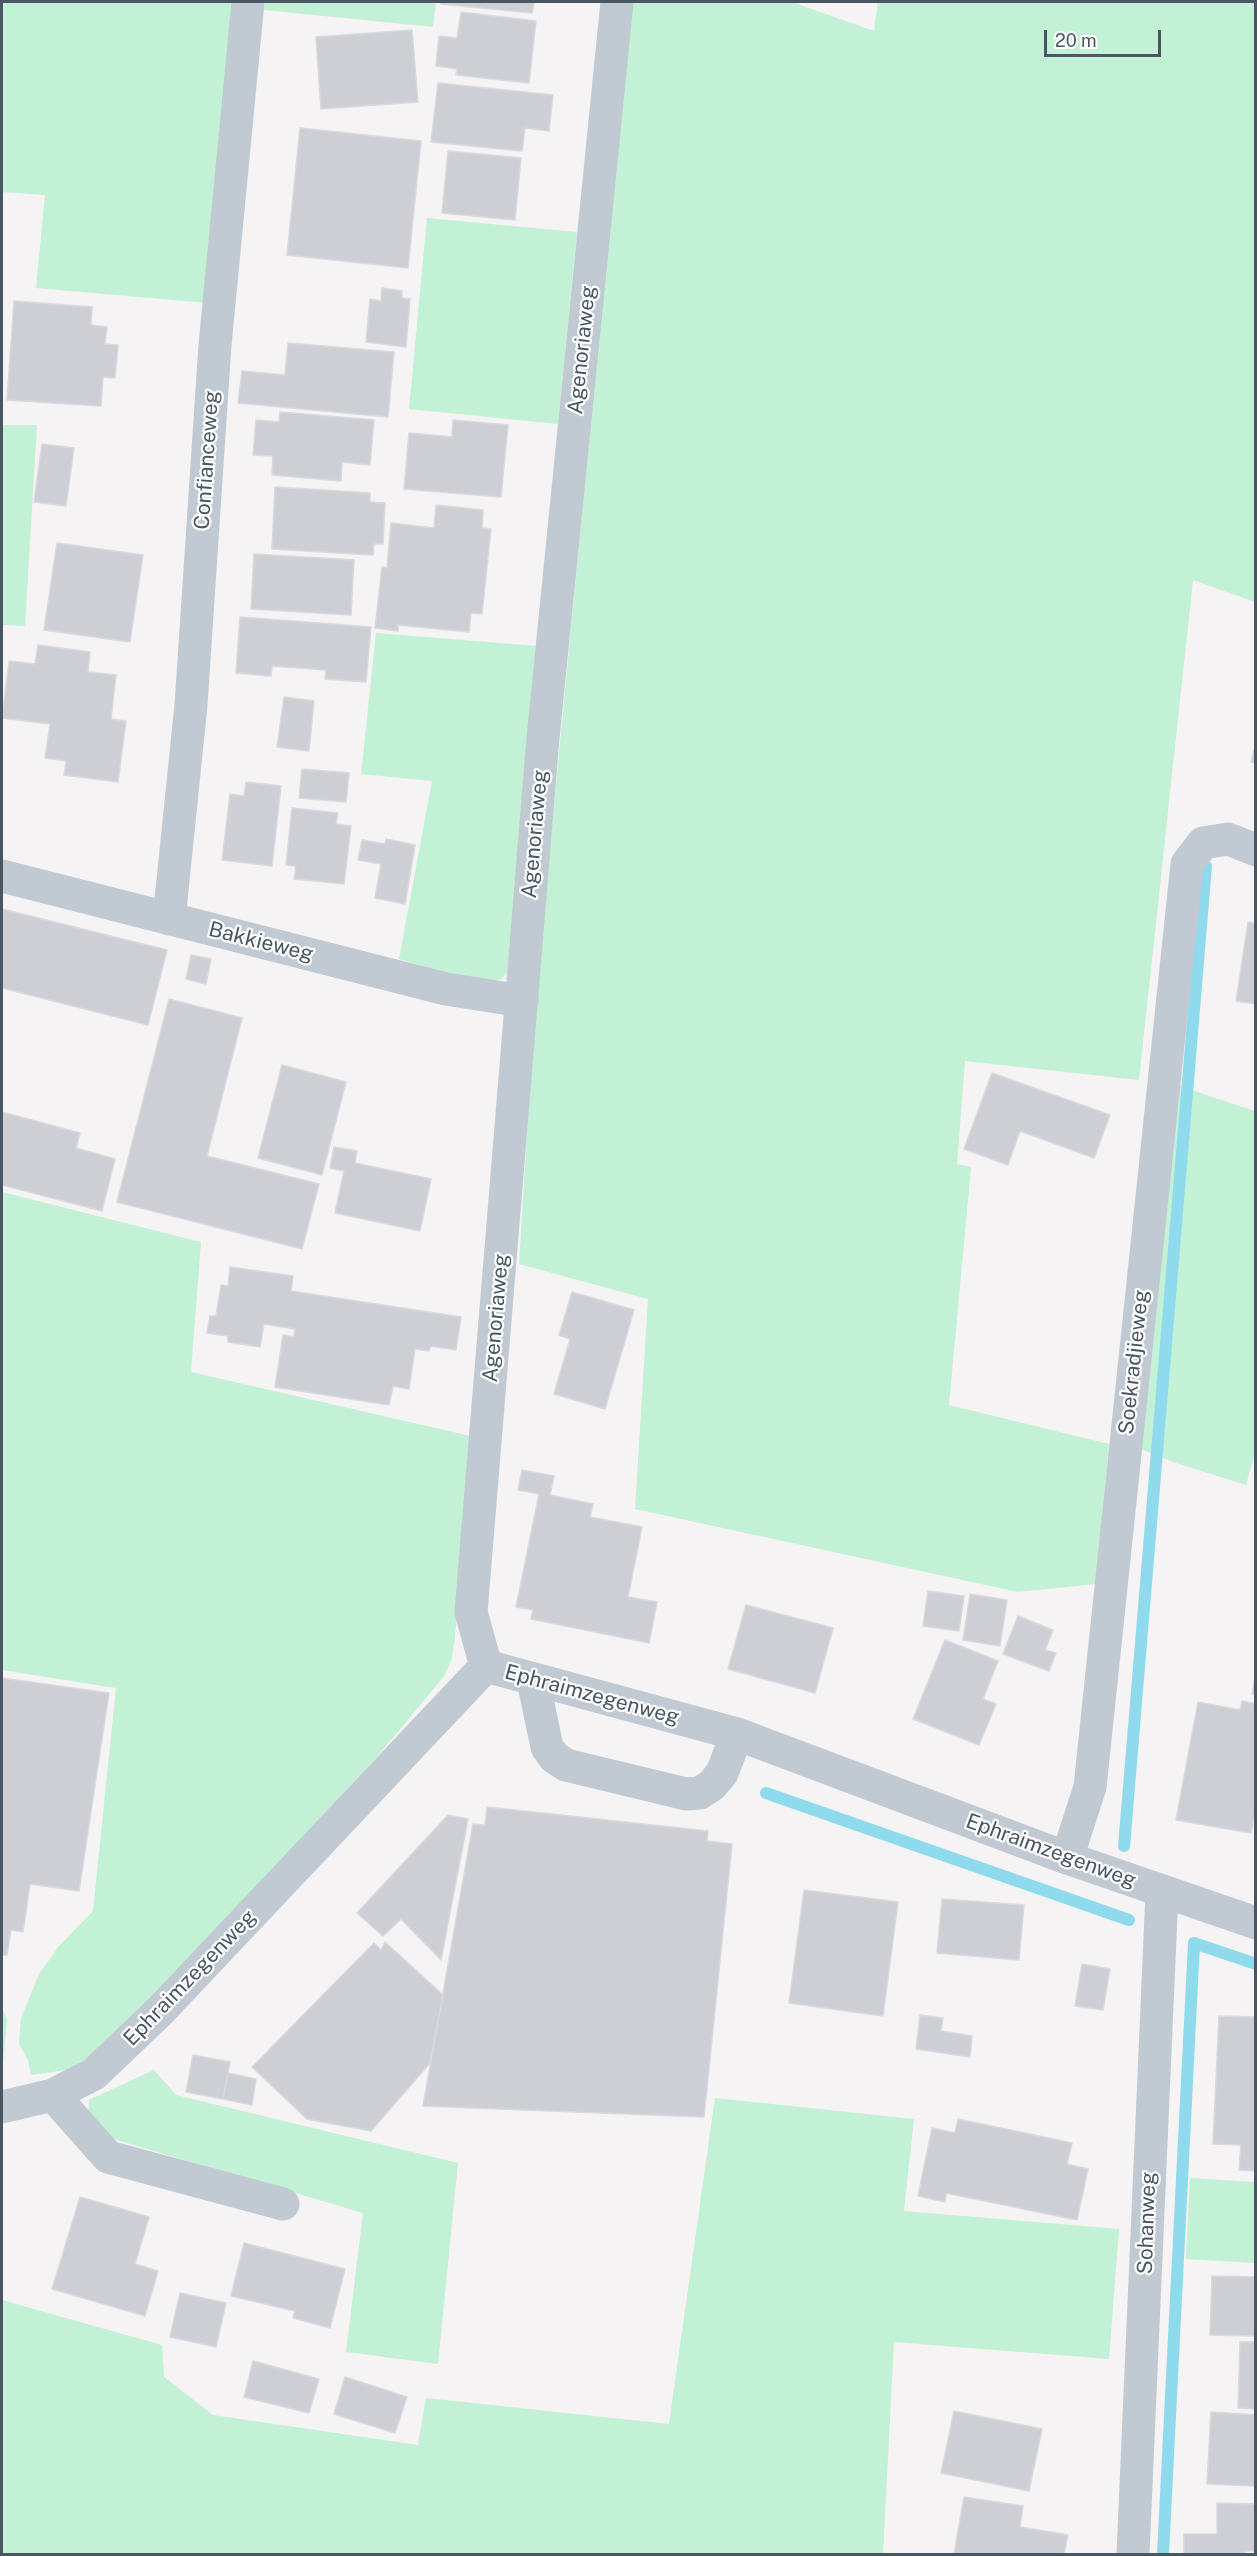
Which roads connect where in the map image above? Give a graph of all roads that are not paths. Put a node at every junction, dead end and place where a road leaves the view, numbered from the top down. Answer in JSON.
{"nodes":[{"id":1,"x":248,"y":2,"type":"edge"},
{"id":2,"x":617,"y":2,"type":"edge"},
{"id":3,"x":1256,"y":850,"type":"edge"},
{"id":4,"x":2,"y":876,"type":"edge"},
{"id":5,"x":169,"y":919,"type":"junction"},
{"id":6,"x":522,"y":1001,"type":"junction"},
{"id":7,"x":486,"y":1666,"type":"junction"},
{"id":8,"x":533,"y":1680,"type":"junction"},
{"id":9,"x":737,"y":1734,"type":"junction"},
{"id":10,"x":1067,"y":1858,"type":"junction"},
{"id":11,"x":1162,"y":1892,"type":"junction"},
{"id":12,"x":1256,"y":1923,"type":"edge"},
{"id":13,"x":53,"y":2095,"type":"junction"},
{"id":14,"x":2,"y":2106,"type":"edge"},
{"id":15,"x":283,"y":2204,"type":"dead end"},
{"id":16,"x":1133,"y":2554,"type":"edge"}],
"edges":[{"from":1,"to":5,"type":"street","name":"Confianceweg"},
{"from":2,"to":6,"type":"street","name":"Agenoriaweg"},
{"from":3,"to":10,"type":"street","name":"Soekradjieweg"},
{"from":4,"to":5,"type":"street","name":"Bakkieweg"},
{"from":5,"to":6,"type":"street","name":"Bakkieweg"},
{"from":6,"to":7,"type":"street","name":"Agenoriaweg"},
{"from":7,"to":8,"type":"street","name":"Ephraimzegenweg"},
{"from":7,"to":13,"type":"street","name":"Ephraimzegenweg"},
{"from":8,"to":9,"type":"street","name":"Ephraimzegenweg"},
{"from":8,"to":9,"type":"street"},
{"from":9,"to":10,"type":"street","name":"Ephraimzegenweg"},
{"from":10,"to":11,"type":"street","name":"Ephraimzegenweg"},
{"from":11,"to":12,"type":"street","name":"Ephraimzegenweg"},
{"from":11,"to":16,"type":"street","name":"Sohanweg"},
{"from":13,"to":14,"type":"street","name":"Ephraimzegenweg"},
{"from":13,"to":15,"type":"street"}]}
